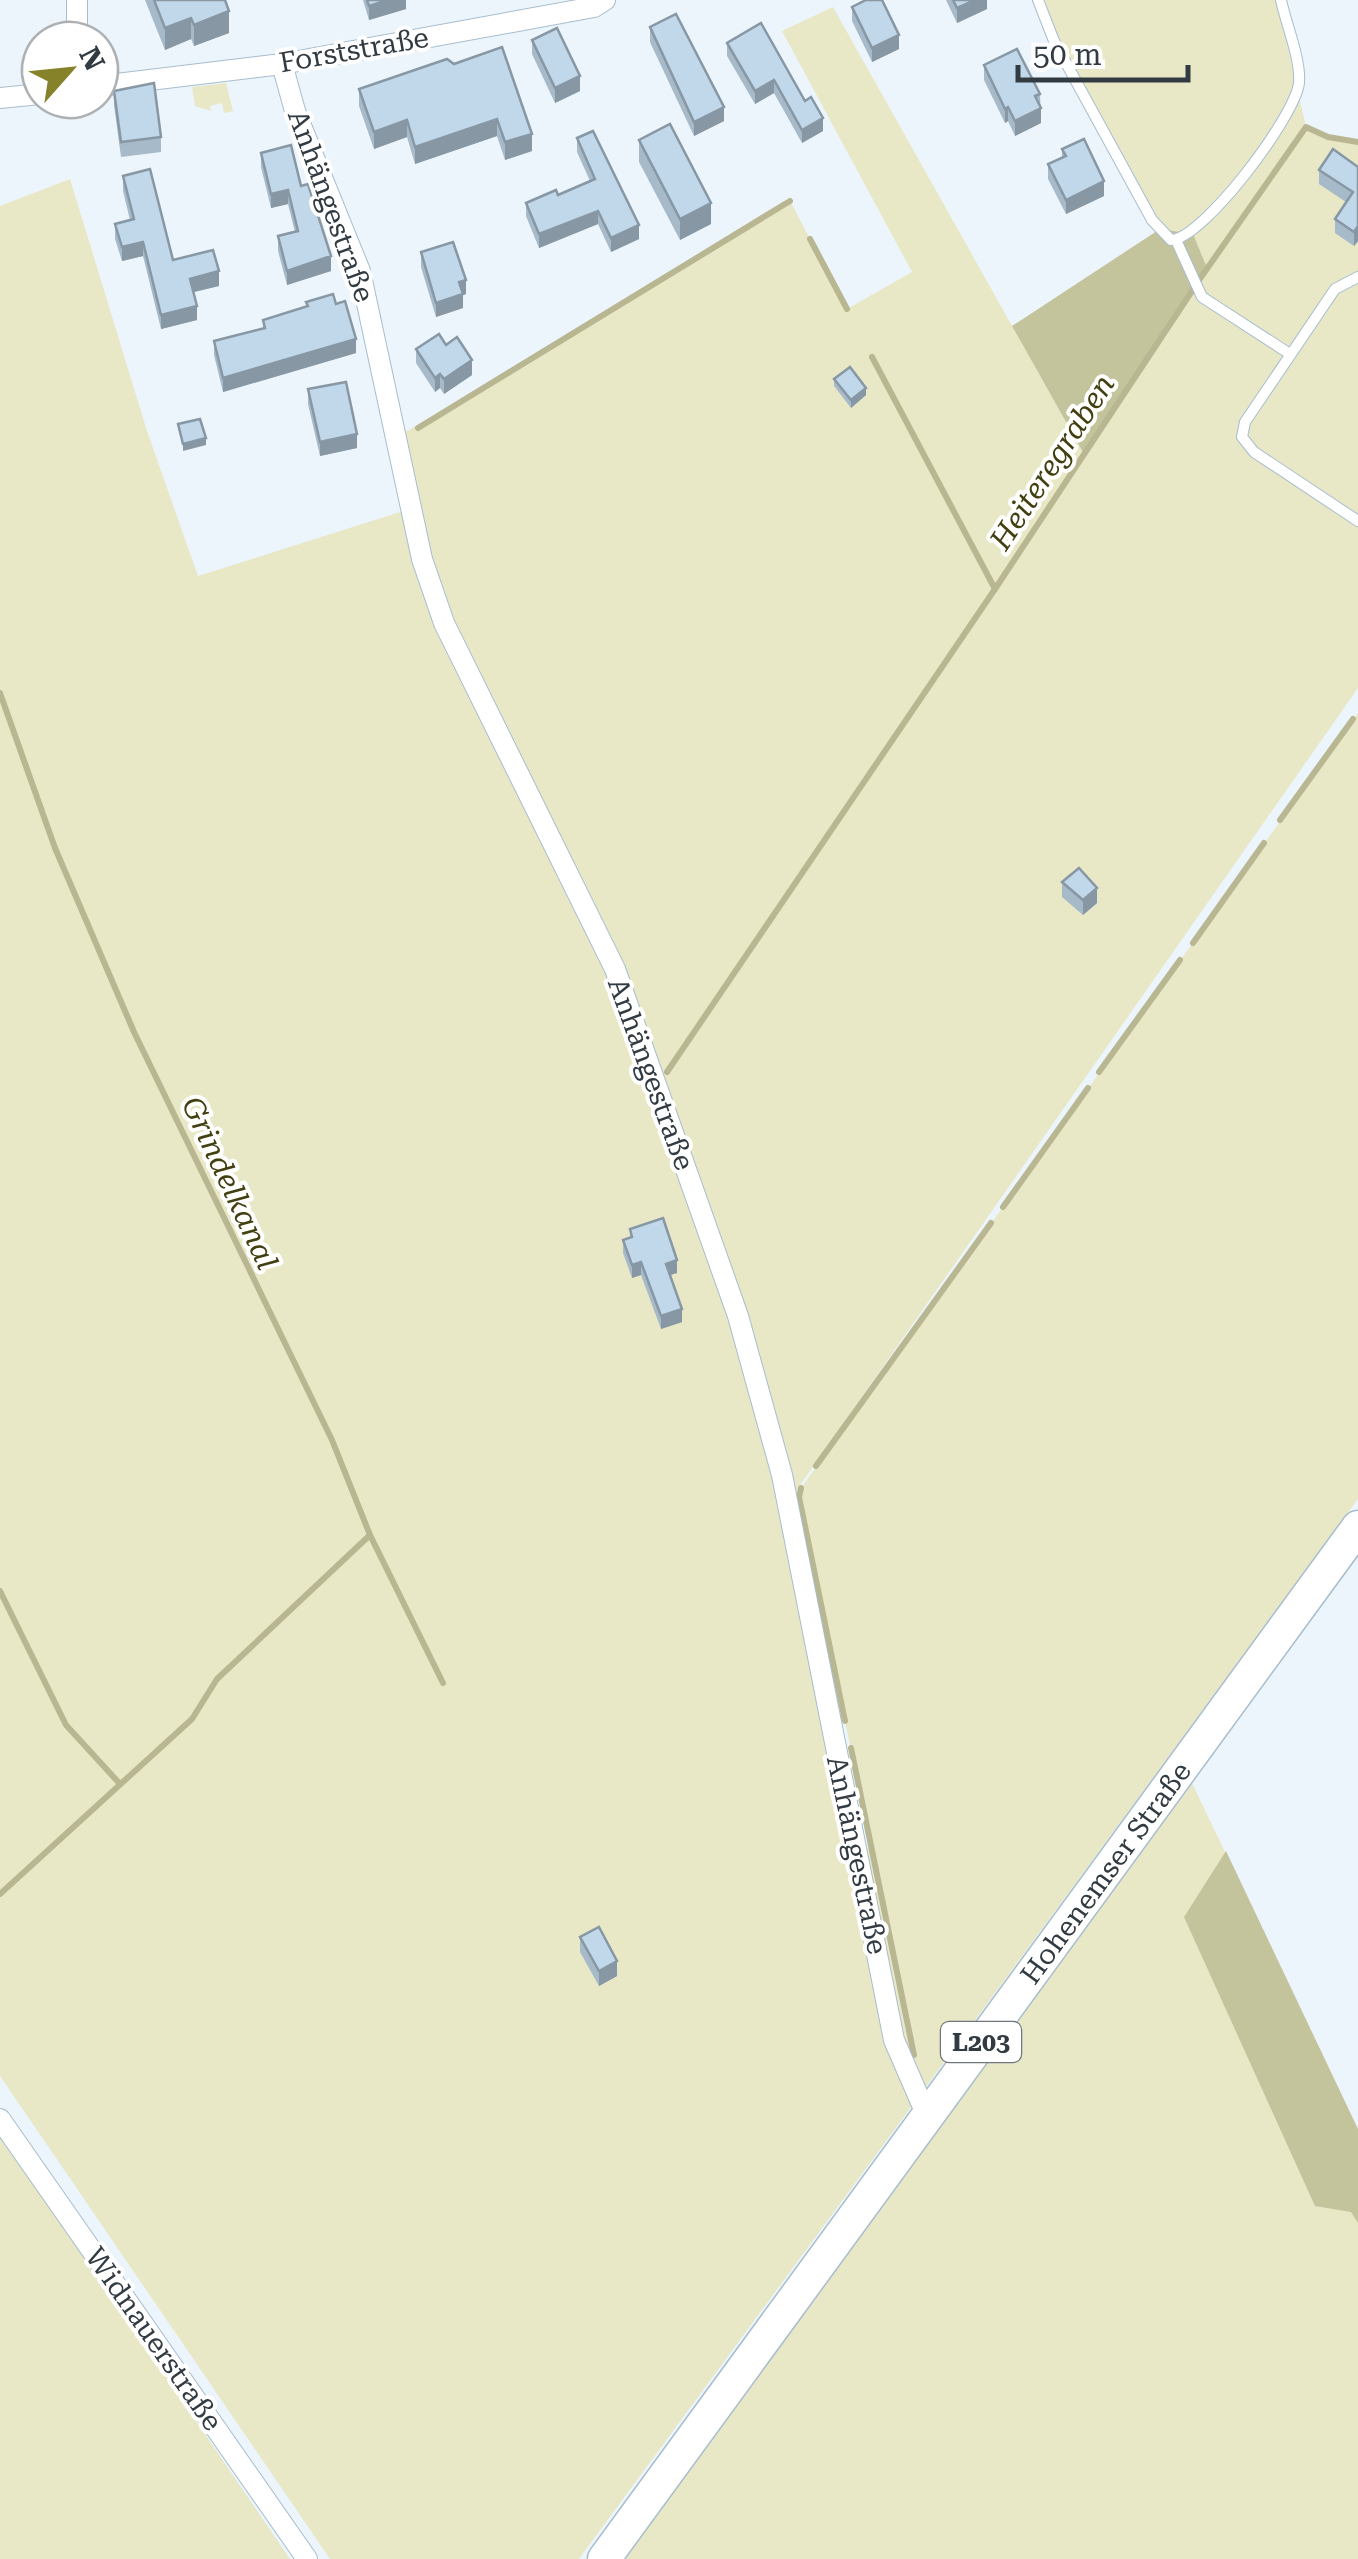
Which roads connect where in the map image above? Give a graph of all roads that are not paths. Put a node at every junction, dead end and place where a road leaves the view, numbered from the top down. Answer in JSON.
{"nodes":[{"id":1,"x":605,"y":0,"type":"edge"},
{"id":2,"x":1038,"y":0,"type":"edge"},
{"id":3,"x":1280,"y":0,"type":"edge"},
{"id":4,"x":282,"y":64,"type":"junction"},
{"id":5,"x":120,"y":84,"type":"edge"},
{"id":6,"x":1176,"y":240,"type":"junction"},
{"id":7,"x":1358,"y":278,"type":"edge"},
{"id":8,"x":1290,"y":354,"type":"junction"},
{"id":9,"x":1358,"y":521,"type":"edge"},
{"id":10,"x":1358,"y":1526,"type":"edge"},
{"id":11,"x":927,"y":2116,"type":"junction"},
{"id":12,"x":0,"y":2119,"type":"edge"},
{"id":13,"x":308,"y":2559,"type":"edge"},
{"id":14,"x":604,"y":2559,"type":"edge"}],
"edges":[{"from":1,"to":4,"type":"street","name":"Forststraße"},
{"from":2,"to":6,"type":"lane"},
{"from":3,"to":6,"type":"lane"},
{"from":4,"to":5,"type":"street","name":"Forststraße"},
{"from":4,"to":11,"type":"street","name":"Anhängestraße"},
{"from":6,"to":8,"type":"lane"},
{"from":7,"to":8,"type":"lane"},
{"from":8,"to":9,"type":"lane"},
{"from":10,"to":11,"type":"main road","name":"Hohenemser Straße","number":"L203"},
{"from":11,"to":14,"type":"main road","name":"Hohenemser Straße","number":"L203"},
{"from":12,"to":13,"type":"street","name":"Widnauerstraße"}]}
